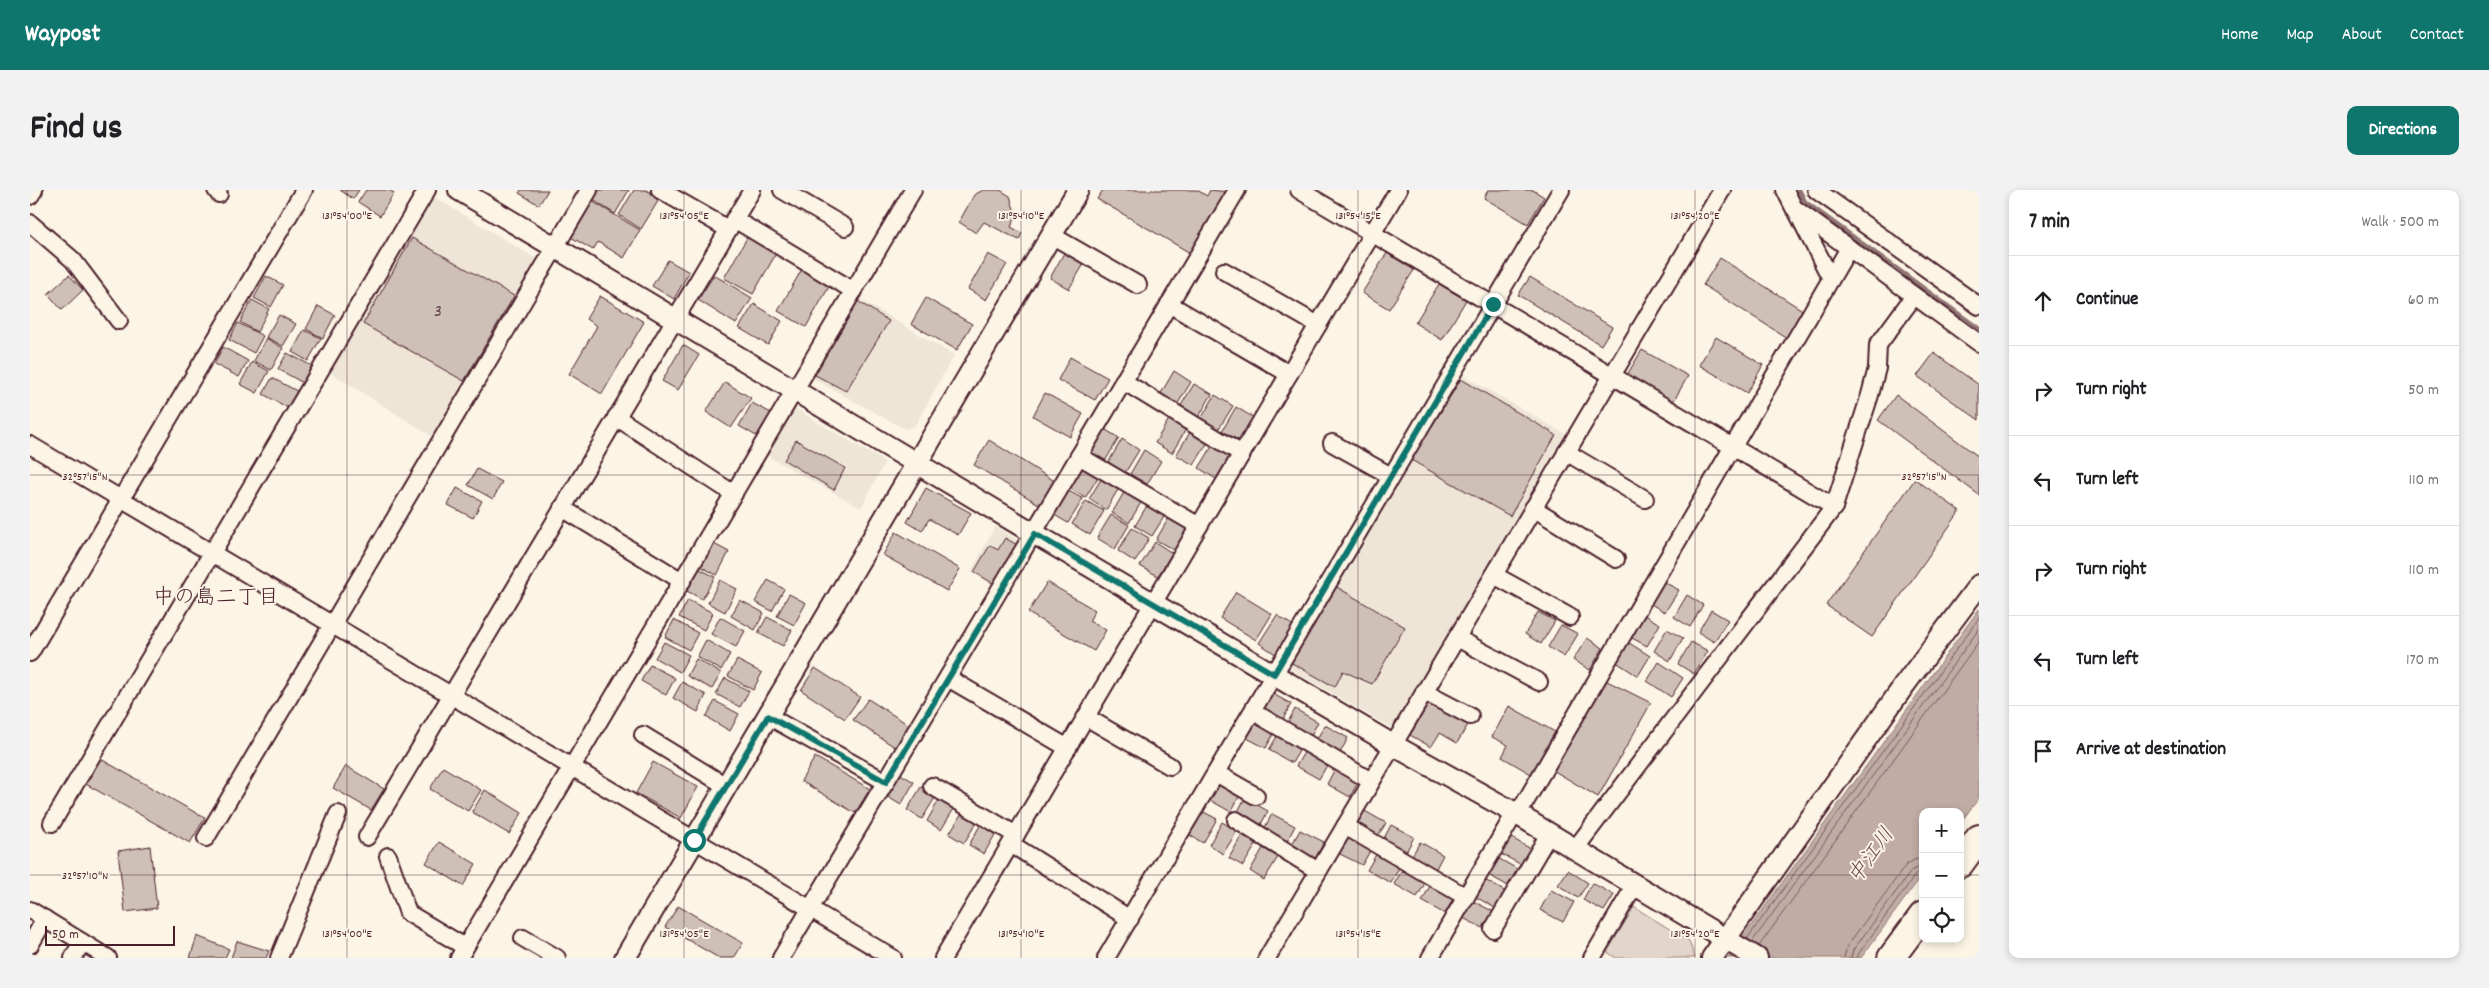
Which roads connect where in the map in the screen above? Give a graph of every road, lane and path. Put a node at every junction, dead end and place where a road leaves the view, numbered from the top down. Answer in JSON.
{"nodes":[{"id":1,"x":34,"y":190,"type":"edge"},
{"id":2,"x":304,"y":190,"type":"edge"},
{"id":3,"x":427,"y":190,"type":"edge"},
{"id":4,"x":459,"y":190,"type":"edge"},
{"id":5,"x":589,"y":190,"type":"edge"},
{"id":6,"x":660,"y":190,"type":"edge"},
{"id":7,"x":752,"y":190,"type":"edge"},
{"id":8,"x":782,"y":190,"type":"edge"},
{"id":9,"x":913,"y":190,"type":"edge"},
{"id":10,"x":1078,"y":190,"type":"edge"},
{"id":11,"x":1237,"y":190,"type":"edge"},
{"id":12,"x":1299,"y":190,"type":"edge"},
{"id":13,"x":1398,"y":190,"type":"edge"},
{"id":14,"x":1561,"y":190,"type":"edge"},
{"id":15,"x":1722,"y":190,"type":"edge"},
{"id":16,"x":1785,"y":190,"type":"edge"},
{"id":17,"x":1816,"y":190,"type":"edge"},
{"id":18,"x":30,"y":196,"type":"edge"},
{"id":19,"x":1794,"y":208,"type":"junction"},
{"id":20,"x":30,"y":222,"type":"edge"},
{"id":21,"x":731,"y":224,"type":"junction"},
{"id":22,"x":846,"y":226,"type":"dead end"},
{"id":23,"x":1372,"y":233,"type":"junction"},
{"id":24,"x":1051,"y":235,"type":"junction"},
{"id":25,"x":554,"y":247,"type":"junction"},
{"id":26,"x":1849,"y":248,"type":"junction"},
{"id":27,"x":1224,"y":271,"type":"dead end"},
{"id":28,"x":1831,"y":279,"type":"junction"},
{"id":29,"x":1138,"y":285,"type":"dead end"},
{"id":30,"x":854,"y":291,"type":"junction"},
{"id":31,"x":1914,"y":296,"type":"junction"},
{"id":32,"x":1169,"y":304,"type":"junction"},
{"id":33,"x":1493,"y":304,"type":"junction"},
{"id":34,"x":1979,"y":306,"type":"edge"},
{"id":35,"x":675,"y":318,"type":"junction"},
{"id":36,"x":119,"y":321,"type":"dead end"},
{"id":37,"x":1318,"y":325,"type":"junction"},
{"id":38,"x":1979,"y":343,"type":"edge"},
{"id":39,"x":1289,"y":374,"type":"junction"},
{"id":40,"x":1612,"y":374,"type":"junction"},
{"id":41,"x":1123,"y":381,"type":"junction"},
{"id":42,"x":795,"y":390,"type":"junction"},
{"id":43,"x":616,"y":417,"type":"junction"},
{"id":44,"x":1332,"y":443,"type":"dead end"},
{"id":45,"x":30,"y":445,"type":"edge"},
{"id":46,"x":1733,"y":446,"type":"junction"},
{"id":47,"x":1566,"y":452,"type":"junction"},
{"id":48,"x":1242,"y":454,"type":"junction"},
{"id":49,"x":1079,"y":456,"type":"junction"},
{"id":50,"x":917,"y":462,"type":"junction"},
{"id":51,"x":1392,"y":476,"type":"junction"},
{"id":52,"x":734,"y":494,"type":"junction"},
{"id":53,"x":120,"y":498,"type":"junction"},
{"id":54,"x":1645,"y":499,"type":"dead end"},
{"id":55,"x":1834,"y":507,"type":"junction"},
{"id":56,"x":562,"y":508,"type":"junction"},
{"id":57,"x":1533,"y":508,"type":"junction"},
{"id":58,"x":1199,"y":526,"type":"junction"},
{"id":59,"x":1035,"y":534,"type":"junction"},
{"id":60,"x":212,"y":553,"type":"junction"},
{"id":61,"x":1616,"y":559,"type":"dead end"},
{"id":62,"x":1494,"y":574,"type":"junction"},
{"id":63,"x":682,"y":581,"type":"junction"},
{"id":64,"x":1979,"y":585,"type":"edge"},
{"id":65,"x":1154,"y":603,"type":"junction"},
{"id":66,"x":1570,"y":617,"type":"dead end"},
{"id":67,"x":331,"y":624,"type":"junction"},
{"id":68,"x":1456,"y":638,"type":"junction"},
{"id":69,"x":30,"y":653,"type":"edge"},
{"id":70,"x":1274,"y":674,"type":"junction"},
{"id":71,"x":948,"y":678,"type":"junction"},
{"id":72,"x":1539,"y":682,"type":"dead end"},
{"id":73,"x":1424,"y":692,"type":"junction"},
{"id":74,"x":451,"y":695,"type":"junction"},
{"id":75,"x":768,"y":716,"type":"junction"},
{"id":76,"x":1470,"y":716,"type":"dead end"},
{"id":77,"x":1086,"y":717,"type":"junction"},
{"id":78,"x":1262,"y":717,"type":"dead end"},
{"id":79,"x":643,"y":734,"type":"dead end"},
{"id":80,"x":1393,"y":745,"type":"junction"},
{"id":81,"x":1068,"y":748,"type":"junction"},
{"id":82,"x":1170,"y":766,"type":"dead end"},
{"id":83,"x":572,"y":767,"type":"junction"},
{"id":84,"x":1216,"y":773,"type":"junction"},
{"id":85,"x":886,"y":782,"type":"junction"},
{"id":86,"x":1371,"y":782,"type":"junction"},
{"id":87,"x":726,"y":786,"type":"junction"},
{"id":88,"x":932,"y":786,"type":"dead end"},
{"id":89,"x":1256,"y":796,"type":"dead end"},
{"id":90,"x":1515,"y":813,"type":"junction"},
{"id":91,"x":338,"y":814,"type":"dead end"},
{"id":92,"x":1236,"y":820,"type":"dead end"},
{"id":93,"x":52,"y":823,"type":"dead end"},
{"id":94,"x":1345,"y":826,"type":"junction"},
{"id":95,"x":1549,"y":834,"type":"junction"},
{"id":96,"x":367,"y":837,"type":"dead end"},
{"id":97,"x":206,"y":838,"type":"dead end"},
{"id":98,"x":1979,"y":838,"type":"edge"},
{"id":99,"x":1014,"y":839,"type":"junction"},
{"id":100,"x":694,"y":840,"type":"junction"},
{"id":101,"x":1575,"y":849,"type":"junction"},
{"id":102,"x":388,"y":856,"type":"dead end"},
{"id":103,"x":1964,"y":859,"type":"edge"},
{"id":104,"x":1318,"y":871,"type":"junction"},
{"id":105,"x":1635,"y":885,"type":"junction"},
{"id":106,"x":1466,"y":898,"type":"junction"},
{"id":107,"x":810,"y":909,"type":"junction"},
{"id":108,"x":30,"y":910,"type":"edge"},
{"id":109,"x":45,"y":919,"type":"junction"},
{"id":110,"x":1130,"y":919,"type":"junction"},
{"id":111,"x":1919,"y":921,"type":"edge"},
{"id":112,"x":1493,"y":929,"type":"dead end"},
{"id":113,"x":522,"y":938,"type":"dead end"},
{"id":114,"x":1729,"y":941,"type":"junction"},
{"id":115,"x":82,"y":942,"type":"junction"},
{"id":116,"x":30,"y":945,"type":"edge"},
{"id":117,"x":462,"y":953,"type":"edge"},
{"id":118,"x":73,"y":958,"type":"edge"},
{"id":119,"x":108,"y":958,"type":"edge"},
{"id":120,"x":279,"y":958,"type":"edge"},
{"id":121,"x":557,"y":958,"type":"edge"},
{"id":122,"x":624,"y":958,"type":"edge"},
{"id":123,"x":781,"y":958,"type":"edge"},
{"id":124,"x":893,"y":958,"type":"edge"},
{"id":125,"x":943,"y":958,"type":"edge"},
{"id":126,"x":1106,"y":958,"type":"edge"},
{"id":127,"x":1267,"y":958,"type":"edge"},
{"id":128,"x":1430,"y":958,"type":"edge"},
{"id":129,"x":1592,"y":958,"type":"edge"},
{"id":130,"x":1712,"y":958,"type":"edge"},
{"id":131,"x":1757,"y":958,"type":"edge"},
{"id":132,"x":1892,"y":958,"type":"edge"}],
"edges":[{"from":1,"to":18,"type":"street"},
{"from":2,"to":53,"type":"street"},
{"from":3,"to":60,"type":"street"},
{"from":4,"to":25,"type":"street"},
{"from":5,"to":25,"type":"street"},
{"from":6,"to":21,"type":"street"},
{"from":7,"to":21,"type":"street"},
{"from":8,"to":22,"type":"street"},
{"from":9,"to":30,"type":"street"},
{"from":10,"to":24,"type":"street"},
{"from":11,"to":32,"type":"street"},
{"from":12,"to":23,"type":"street"},
{"from":13,"to":23,"type":"street"},
{"from":14,"to":33,"type":"street"},
{"from":15,"to":40,"type":"street"},
{"from":16,"to":19,"type":"street"},
{"from":17,"to":34,"type":"street"},
{"from":19,"to":26,"type":"street"},
{"from":19,"to":28,"type":"street"},
{"from":20,"to":36,"type":"street"},
{"from":21,"to":30,"type":"street"},
{"from":21,"to":35,"type":"street"},
{"from":23,"to":33,"type":"street"},
{"from":23,"to":37,"type":"street"},
{"from":24,"to":29,"type":"street"},
{"from":24,"to":50,"type":"street"},
{"from":25,"to":35,"type":"street"},
{"from":25,"to":67,"type":"street"},
{"from":26,"to":28,"type":"street"},
{"from":26,"to":31,"type":"street"},
{"from":27,"to":37,"type":"street"},
{"from":28,"to":46,"type":"street"},
{"from":30,"to":42,"type":"street"},
{"from":31,"to":38,"type":"street"},
{"from":31,"to":55,"type":"street"},
{"from":32,"to":39,"type":"street"},
{"from":32,"to":41,"type":"street"},
{"from":33,"to":40,"type":"street"},
{"from":33,"to":51,"type":"street"},
{"from":35,"to":42,"type":"street"},
{"from":35,"to":43,"type":"street"},
{"from":37,"to":39,"type":"street"},
{"from":39,"to":48,"type":"street"},
{"from":40,"to":46,"type":"street"},
{"from":40,"to":47,"type":"street"},
{"from":41,"to":48,"type":"street"},
{"from":41,"to":49,"type":"street"},
{"from":42,"to":50,"type":"street"},
{"from":42,"to":52,"type":"street"},
{"from":43,"to":52,"type":"street"},
{"from":43,"to":56,"type":"street"},
{"from":44,"to":51,"type":"street"},
{"from":45,"to":53,"type":"street"},
{"from":46,"to":55,"type":"street"},
{"from":46,"to":90,"type":"street"},
{"from":47,"to":54,"type":"street"},
{"from":47,"to":57,"type":"street"},
{"from":48,"to":58,"type":"street"},
{"from":49,"to":58,"type":"street"},
{"from":49,"to":59,"type":"street"},
{"from":50,"to":59,"type":"street"},
{"from":50,"to":75,"type":"street"},
{"from":51,"to":70,"type":"street"},
{"from":52,"to":63,"type":"street"},
{"from":53,"to":60,"type":"street"},
{"from":53,"to":69,"type":"street"},
{"from":55,"to":101,"type":"street"},
{"from":56,"to":63,"type":"street"},
{"from":56,"to":74,"type":"street"},
{"from":57,"to":61,"type":"street"},
{"from":57,"to":62,"type":"street"},
{"from":58,"to":65,"type":"street"},
{"from":59,"to":65,"type":"street"},
{"from":59,"to":71,"type":"street"},
{"from":60,"to":67,"type":"street"},
{"from":60,"to":93,"type":"street"},
{"from":62,"to":66,"type":"street"},
{"from":62,"to":68,"type":"street"},
{"from":63,"to":83,"type":"street"},
{"from":64,"to":114,"type":"street"},
{"from":65,"to":70,"type":"street"},
{"from":65,"to":77,"type":"street"},
{"from":67,"to":74,"type":"street"},
{"from":67,"to":97,"type":"street"},
{"from":68,"to":72,"type":"street"},
{"from":68,"to":73,"type":"street"},
{"from":70,"to":80,"type":"street"},
{"from":70,"to":84,"type":"street"},
{"from":71,"to":81,"type":"street"},
{"from":71,"to":85,"type":"street"},
{"from":73,"to":76,"type":"street"},
{"from":73,"to":80,"type":"street"},
{"from":74,"to":83,"type":"street"},
{"from":74,"to":96,"type":"street"},
{"from":75,"to":85,"type":"street"},
{"from":75,"to":87,"type":"street"},
{"from":77,"to":81,"type":"street"},
{"from":77,"to":82,"type":"street"},
{"from":78,"to":86,"type":"street"},
{"from":79,"to":87,"type":"street"},
{"from":80,"to":86,"type":"street"},
{"from":80,"to":90,"type":"street"},
{"from":81,"to":99,"type":"street"},
{"from":83,"to":100,"type":"street"},
{"from":83,"to":117,"type":"street"},
{"from":84,"to":89,"type":"street"},
{"from":84,"to":110,"type":"street"},
{"from":85,"to":107,"type":"street"},
{"from":86,"to":94,"type":"street"},
{"from":87,"to":100,"type":"street"},
{"from":88,"to":99,"type":"street"},
{"from":90,"to":95,"type":"street"},
{"from":90,"to":106,"type":"street"},
{"from":91,"to":120,"type":"street"},
{"from":92,"to":104,"type":"street"},
{"from":94,"to":104,"type":"street"},
{"from":94,"to":106,"type":"street"},
{"from":95,"to":101,"type":"street"},
{"from":95,"to":112,"type":"street"},
{"from":98,"to":103,"type":"highway"},
{"from":99,"to":110,"type":"street"},
{"from":99,"to":125,"type":"street"},
{"from":100,"to":107,"type":"street"},
{"from":100,"to":122,"type":"street"},
{"from":101,"to":105,"type":"street"},
{"from":102,"to":117,"type":"street"},
{"from":104,"to":127,"type":"street"},
{"from":105,"to":114,"type":"street"},
{"from":105,"to":129,"type":"street"},
{"from":106,"to":128,"type":"street"},
{"from":107,"to":123,"type":"street"},
{"from":107,"to":124,"type":"street"},
{"from":108,"to":109,"type":"street"},
{"from":109,"to":115,"type":"street"},
{"from":109,"to":116,"type":"street"},
{"from":110,"to":126,"type":"street"},
{"from":111,"to":132,"type":"highway"},
{"from":113,"to":121,"type":"street"},
{"from":114,"to":130,"type":"street"},
{"from":114,"to":131,"type":"street"},
{"from":115,"to":118,"type":"street"},
{"from":115,"to":119,"type":"street"}]}
